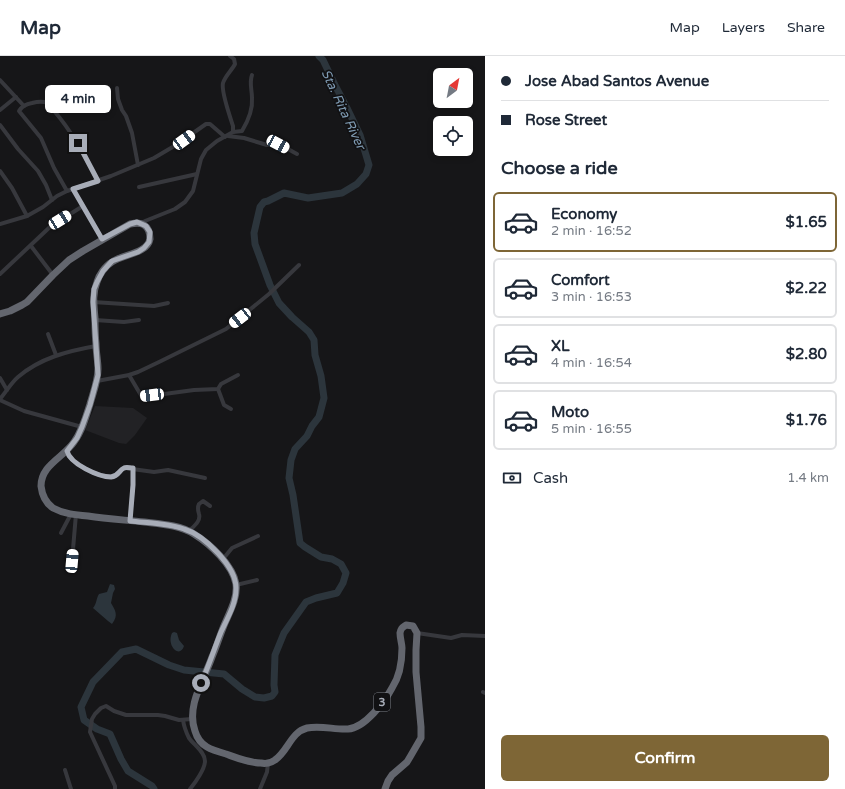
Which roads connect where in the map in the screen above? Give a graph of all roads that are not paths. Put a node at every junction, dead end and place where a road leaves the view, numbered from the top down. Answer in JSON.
{"nodes":[{"id":1,"x":230,"y":56,"type":"edge"},
{"id":2,"x":252,"y":75,"type":"dead end"},
{"id":3,"x":0,"y":80,"type":"edge"},
{"id":4,"x":116,"y":88,"type":"dead end"},
{"id":5,"x":16,"y":97,"type":"junction"},
{"id":6,"x":24,"y":106,"type":"junction"},
{"id":7,"x":0,"y":110,"type":"edge"},
{"id":8,"x":0,"y":125,"type":"edge"},
{"id":9,"x":233,"y":132,"type":"junction"},
{"id":10,"x":226,"y":136,"type":"junction"},
{"id":11,"x":297,"y":154,"type":"dead end"},
{"id":12,"x":138,"y":165,"type":"junction"},
{"id":13,"x":0,"y":171,"type":"edge"},
{"id":14,"x":197,"y":174,"type":"junction"},
{"id":15,"x":98,"y":181,"type":"junction"},
{"id":16,"x":139,"y":188,"type":"dead end"},
{"id":17,"x":73,"y":189,"type":"junction"},
{"id":18,"x":67,"y":191,"type":"junction"},
{"id":19,"x":52,"y":200,"type":"junction"},
{"id":20,"x":83,"y":206,"type":"junction"},
{"id":21,"x":26,"y":216,"type":"junction"},
{"id":22,"x":0,"y":224,"type":"edge"},
{"id":23,"x":142,"y":224,"type":"junction"},
{"id":24,"x":102,"y":239,"type":"junction"},
{"id":25,"x":31,"y":246,"type":"junction"},
{"id":26,"x":299,"y":265,"type":"dead end"},
{"id":27,"x":0,"y":274,"type":"edge"},
{"id":28,"x":53,"y":275,"type":"junction"},
{"id":29,"x":93,"y":302,"type":"junction"},
{"id":30,"x":168,"y":303,"type":"dead end"},
{"id":31,"x":0,"y":314,"type":"edge"},
{"id":32,"x":95,"y":320,"type":"junction"},
{"id":33,"x":139,"y":320,"type":"dead end"},
{"id":34,"x":48,"y":334,"type":"dead end"},
{"id":35,"x":96,"y":346,"type":"junction"},
{"id":36,"x":56,"y":355,"type":"junction"},
{"id":37,"x":129,"y":375,"type":"junction"},
{"id":38,"x":238,"y":375,"type":"dead end"},
{"id":39,"x":0,"y":378,"type":"edge"},
{"id":40,"x":96,"y":381,"type":"junction"},
{"id":41,"x":218,"y":389,"type":"junction"},
{"id":42,"x":7,"y":390,"type":"junction"},
{"id":43,"x":0,"y":400,"type":"edge"},
{"id":44,"x":231,"y":409,"type":"dead end"},
{"id":45,"x":82,"y":427,"type":"junction"},
{"id":46,"x":67,"y":451,"type":"junction"},
{"id":47,"x":133,"y":468,"type":"junction"},
{"id":48,"x":204,"y":478,"type":"dead end"},
{"id":49,"x":210,"y":506,"type":"dead end"},
{"id":50,"x":73,"y":514,"type":"junction"},
{"id":51,"x":130,"y":521,"type":"junction"},
{"id":52,"x":189,"y":531,"type":"junction"},
{"id":53,"x":61,"y":533,"type":"dead end"},
{"id":54,"x":258,"y":536,"type":"dead end"},
{"id":55,"x":223,"y":559,"type":"junction"},
{"id":56,"x":72,"y":561,"type":"dead end"},
{"id":57,"x":257,"y":580,"type":"dead end"},
{"id":58,"x":236,"y":585,"type":"junction"},
{"id":59,"x":417,"y":633,"type":"junction"},
{"id":60,"x":485,"y":636,"type":"edge"},
{"id":61,"x":192,"y":719,"type":"junction"},
{"id":62,"x":183,"y":720,"type":"junction"},
{"id":63,"x":268,"y":763,"type":"junction"},
{"id":64,"x":65,"y":770,"type":"dead end"},
{"id":65,"x":71,"y":789,"type":"edge"},
{"id":66,"x":115,"y":789,"type":"edge"},
{"id":67,"x":190,"y":789,"type":"edge"},
{"id":68,"x":260,"y":789,"type":"edge"},
{"id":69,"x":385,"y":789,"type":"edge"}],
"edges":[{"from":1,"to":9,"type":"street"},
{"from":2,"to":9,"type":"street"},
{"from":3,"to":5,"type":"street"},
{"from":4,"to":12,"type":"street"},
{"from":5,"to":6,"type":"street"},
{"from":5,"to":7,"type":"street"},
{"from":6,"to":15,"type":"street"},
{"from":6,"to":18,"type":"street"},
{"from":8,"to":19,"type":"street"},
{"from":9,"to":10,"type":"street"},
{"from":10,"to":11,"type":"street"},
{"from":10,"to":12,"type":"street"},
{"from":10,"to":14,"type":"street"},
{"from":12,"to":15,"type":"street"},
{"from":13,"to":21,"type":"street"},
{"from":14,"to":16,"type":"street"},
{"from":14,"to":23,"type":"street"},
{"from":15,"to":17,"type":"street"},
{"from":17,"to":18,"type":"street"},
{"from":17,"to":20,"type":"street"},
{"from":18,"to":19,"type":"street"},
{"from":19,"to":21,"type":"street"},
{"from":20,"to":24,"type":"street"},
{"from":20,"to":25,"type":"street"},
{"from":21,"to":22,"type":"street"},
{"from":23,"to":24,"type":"highway"},
{"from":23,"to":29,"type":"highway"},
{"from":24,"to":28,"type":"highway"},
{"from":25,"to":27,"type":"street"},
{"from":25,"to":28,"type":"street"},
{"from":26,"to":37,"type":"street"},
{"from":28,"to":31,"type":"highway"},
{"from":29,"to":30,"type":"street"},
{"from":29,"to":32,"type":"highway"},
{"from":32,"to":33,"type":"street"},
{"from":32,"to":35,"type":"highway"},
{"from":34,"to":36,"type":"street"},
{"from":35,"to":36,"type":"street"},
{"from":35,"to":40,"type":"highway"},
{"from":36,"to":42,"type":"street"},
{"from":37,"to":40,"type":"street"},
{"from":37,"to":41,"type":"street"},
{"from":38,"to":41,"type":"street"},
{"from":39,"to":42,"type":"street"},
{"from":40,"to":45,"type":"highway"},
{"from":41,"to":44,"type":"street"},
{"from":42,"to":43,"type":"street"},
{"from":43,"to":45,"type":"street"},
{"from":45,"to":46,"type":"highway"},
{"from":46,"to":47,"type":"street"},
{"from":46,"to":50,"type":"highway"},
{"from":47,"to":48,"type":"street"},
{"from":47,"to":51,"type":"street"},
{"from":49,"to":52,"type":"street"},
{"from":50,"to":51,"type":"highway"},
{"from":50,"to":53,"type":"street"},
{"from":50,"to":56,"type":"street"},
{"from":51,"to":52,"type":"highway"},
{"from":52,"to":55,"type":"highway"},
{"from":54,"to":55,"type":"street"},
{"from":55,"to":58,"type":"highway"},
{"from":57,"to":58,"type":"street"},
{"from":58,"to":61,"type":"highway"},
{"from":59,"to":60,"type":"street"},
{"from":59,"to":63,"type":"highway","number":"3"},
{"from":59,"to":69,"type":"highway"},
{"from":61,"to":62,"type":"street"},
{"from":61,"to":63,"type":"highway"},
{"from":62,"to":66,"type":"street"},
{"from":62,"to":67,"type":"street"},
{"from":63,"to":68,"type":"street"},
{"from":64,"to":65,"type":"street"}]}
